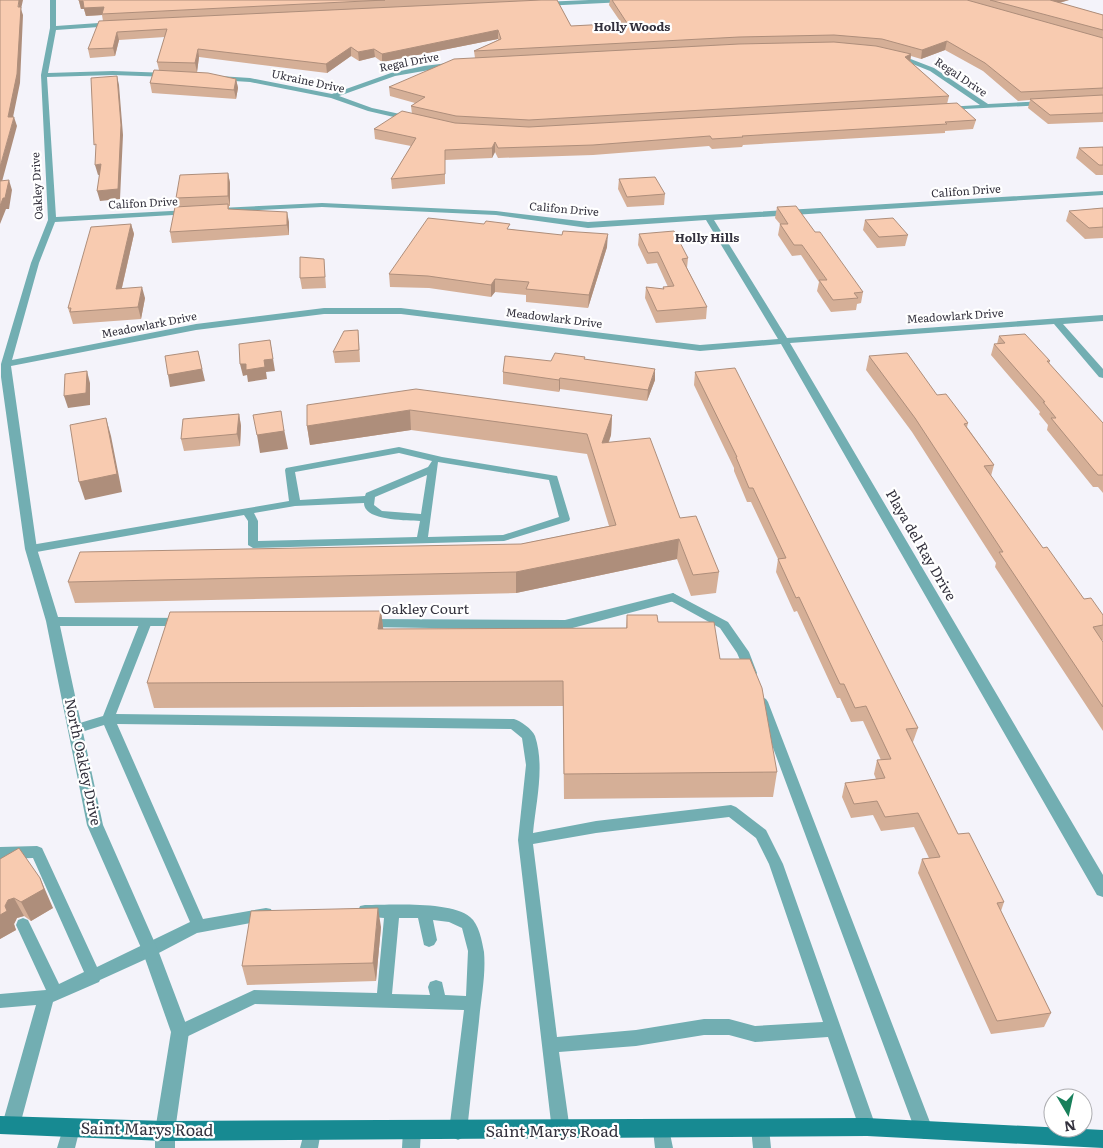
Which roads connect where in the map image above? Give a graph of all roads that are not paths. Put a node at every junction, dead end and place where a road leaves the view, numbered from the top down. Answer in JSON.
{"nodes":[{"id":1,"x":53,"y":0,"type":"edge"},
{"id":2,"x":625,"y":0,"type":"edge"},
{"id":3,"x":536,"y":4,"type":"edge"},
{"id":4,"x":118,"y":24,"type":"edge"},
{"id":5,"x":53,"y":28,"type":"junction"},
{"id":6,"x":888,"y":53,"type":"edge"},
{"id":7,"x":466,"y":64,"type":"edge"},
{"id":8,"x":44,"y":75,"type":"junction"},
{"id":9,"x":179,"y":75,"type":"edge"},
{"id":10,"x":207,"y":77,"type":"edge"},
{"id":11,"x":333,"y":96,"type":"junction"},
{"id":12,"x":1054,"y":102,"type":"edge"},
{"id":13,"x":986,"y":106,"type":"junction"},
{"id":14,"x":938,"y":109,"type":"edge"},
{"id":15,"x":418,"y":121,"type":"edge"},
{"id":16,"x":1103,"y":193,"type":"edge"},
{"id":17,"x":202,"y":211,"type":"edge"},
{"id":18,"x":212,"y":211,"type":"edge"},
{"id":19,"x":709,"y":218,"type":"junction"},
{"id":20,"x":52,"y":220,"type":"junction"},
{"id":21,"x":1103,"y":318,"type":"edge"},
{"id":22,"x":1057,"y":322,"type":"junction"},
{"id":23,"x":784,"y":342,"type":"junction"},
{"id":24,"x":6,"y":364,"type":"junction"},
{"id":25,"x":1103,"y":375,"type":"edge"},
{"id":26,"x":434,"y":464,"type":"junction"},
{"id":27,"x":370,"y":499,"type":"junction"},
{"id":28,"x":295,"y":503,"type":"junction"},
{"id":29,"x":247,"y":510,"type":"junction"},
{"id":30,"x":426,"y":518,"type":"junction"},
{"id":31,"x":422,"y":540,"type":"junction"},
{"id":32,"x":31,"y":549,"type":"junction"},
{"id":33,"x":673,"y":597,"type":"joint"},
{"id":34,"x":54,"y":621,"type":"junction"},
{"id":35,"x":146,"y":622,"type":"junction"},
{"id":36,"x":196,"y":622,"type":"edge"},
{"id":37,"x":356,"y":623,"type":"edge"},
{"id":38,"x":108,"y":719,"type":"junction"},
{"id":39,"x":75,"y":729,"type":"junction"},
{"id":40,"x":525,"y":840,"type":"junction"},
{"id":41,"x":0,"y":853,"type":"edge"},
{"id":42,"x":1103,"y":890,"type":"edge"},
{"id":43,"x":347,"y":911,"type":"edge"},
{"id":44,"x":392,"y":912,"type":"junction"},
{"id":45,"x":282,"y":913,"type":"edge"},
{"id":46,"x":425,"y":913,"type":"junction"},
{"id":47,"x":23,"y":925,"type":"dead end"},
{"id":48,"x":199,"y":926,"type":"junction"},
{"id":49,"x":429,"y":940,"type":"dead end"},
{"id":50,"x":150,"y":950,"type":"junction"},
{"id":51,"x":94,"y":976,"type":"junction"},
{"id":52,"x":51,"y":995,"type":"junction"},
{"id":53,"x":384,"y":1000,"type":"junction"},
{"id":54,"x":0,"y":1002,"type":"edge"},
{"id":55,"x":472,"y":1003,"type":"junction"},
{"id":56,"x":834,"y":1029,"type":"junction"},
{"id":57,"x":180,"y":1032,"type":"junction"},
{"id":58,"x":550,"y":1045,"type":"junction"},
{"id":59,"x":5,"y":1125,"type":"edge"},
{"id":60,"x":867,"y":1127,"type":"junction"},
{"id":61,"x":71,"y":1128,"type":"junction"},
{"id":62,"x":760,"y":1128,"type":"junction"},
{"id":63,"x":924,"y":1130,"type":"junction"},
{"id":64,"x":458,"y":1131,"type":"junction"},
{"id":65,"x":561,"y":1131,"type":"junction"},
{"id":66,"x":165,"y":1139,"type":"edge"},
{"id":67,"x":663,"y":1139,"type":"edge"},
{"id":68,"x":310,"y":1140,"type":"edge"},
{"id":69,"x":412,"y":1140,"type":"edge"},
{"id":70,"x":1103,"y":1140,"type":"edge"},
{"id":71,"x":66,"y":1148,"type":"edge"},
{"id":72,"x":762,"y":1148,"type":"edge"}],
"edges":[{"from":1,"to":5,"type":"street","name":"Oakley Drive"},
{"from":2,"to":3,"type":"street"},
{"from":4,"to":5,"type":"street"},
{"from":5,"to":8,"type":"street","name":"Oakley Drive"},
{"from":6,"to":13,"type":"street","name":"Regal Drive"},
{"from":7,"to":11,"type":"street","name":"Regal Drive"},
{"from":8,"to":9,"type":"street"},
{"from":8,"to":20,"type":"street","name":"Oakley Drive"},
{"from":10,"to":11,"type":"street","name":"Ukraine Drive"},
{"from":11,"to":15,"type":"street","name":"Ukraine Drive"},
{"from":12,"to":13,"type":"street"},
{"from":13,"to":14,"type":"street"},
{"from":16,"to":19,"type":"street","name":"Califon Drive"},
{"from":17,"to":20,"type":"street","name":"Califon Drive"},
{"from":18,"to":19,"type":"street","name":"Califon Drive"},
{"from":19,"to":23,"type":"street","name":"Playa del Ray Drive"},
{"from":20,"to":24,"type":"street","name":"Oakley Drive"},
{"from":21,"to":22,"type":"street","name":"Meadowlark Drive"},
{"from":22,"to":23,"type":"street","name":"Meadowlark Drive"},
{"from":22,"to":25,"type":"street"},
{"from":23,"to":24,"type":"street","name":"Meadowlark Drive"},
{"from":23,"to":42,"type":"street","name":"Playa del Ray Drive"},
{"from":24,"to":32,"type":"street","name":"North Oakley Drive"},
{"from":26,"to":27,"type":"lane"},
{"from":26,"to":28,"type":"lane"},
{"from":26,"to":30,"type":"lane"},
{"from":26,"to":31,"type":"lane"},
{"from":27,"to":28,"type":"lane"},
{"from":27,"to":30,"type":"lane"},
{"from":28,"to":29,"type":"lane"},
{"from":29,"to":31,"type":"lane"},
{"from":29,"to":32,"type":"lane"},
{"from":30,"to":31,"type":"lane"},
{"from":32,"to":34,"type":"street","name":"North Oakley Drive"},
{"from":33,"to":37,"type":"street","name":"Oakley Court"},
{"from":33,"to":63,"type":"lane"},
{"from":34,"to":35,"type":"street"},
{"from":34,"to":39,"type":"street","name":"North Oakley Drive"},
{"from":35,"to":36,"type":"street"},
{"from":35,"to":38,"type":"lane"},
{"from":38,"to":39,"type":"lane"},
{"from":38,"to":40,"type":"lane"},
{"from":38,"to":48,"type":"lane"},
{"from":39,"to":50,"type":"street","name":"North Oakley Drive"},
{"from":40,"to":56,"type":"lane"},
{"from":40,"to":58,"type":"lane"},
{"from":41,"to":51,"type":"lane"},
{"from":43,"to":44,"type":"lane"},
{"from":44,"to":46,"type":"lane"},
{"from":44,"to":53,"type":"lane"},
{"from":45,"to":48,"type":"lane"},
{"from":46,"to":49,"type":"lane"},
{"from":46,"to":55,"type":"lane"},
{"from":47,"to":52,"type":"lane"},
{"from":48,"to":50,"type":"lane"},
{"from":50,"to":51,"type":"lane"},
{"from":50,"to":57,"type":"street","name":"North Oakley Drive"},
{"from":51,"to":52,"type":"lane"},
{"from":52,"to":54,"type":"lane"},
{"from":52,"to":59,"type":"lane"},
{"from":53,"to":55,"type":"lane"},
{"from":53,"to":57,"type":"lane"},
{"from":55,"to":64,"type":"lane"},
{"from":56,"to":58,"type":"lane"},
{"from":56,"to":60,"type":"lane"},
{"from":57,"to":66,"type":"street","name":"North Oakley Drive"},
{"from":58,"to":65,"type":"lane"},
{"from":59,"to":61,"type":"main road","name":"Saint Marys Road"},
{"from":60,"to":62,"type":"main road","name":"Saint Marys Road"},
{"from":60,"to":63,"type":"main road","name":"Saint Marys Road"},
{"from":61,"to":66,"type":"main road","name":"Saint Marys Road"},
{"from":61,"to":71,"type":"lane"},
{"from":62,"to":67,"type":"main road","name":"Saint Marys Road"},
{"from":62,"to":72,"type":"lane"},
{"from":63,"to":70,"type":"main road","name":"Saint Marys Road"},
{"from":64,"to":65,"type":"main road","name":"Saint Marys Road"},
{"from":64,"to":69,"type":"main road","name":"Saint Marys Road"},
{"from":65,"to":67,"type":"main road","name":"Saint Marys Road"},
{"from":66,"to":68,"type":"main road","name":"Saint Marys Road"},
{"from":68,"to":69,"type":"main road","name":"Saint Marys Road"}]}
